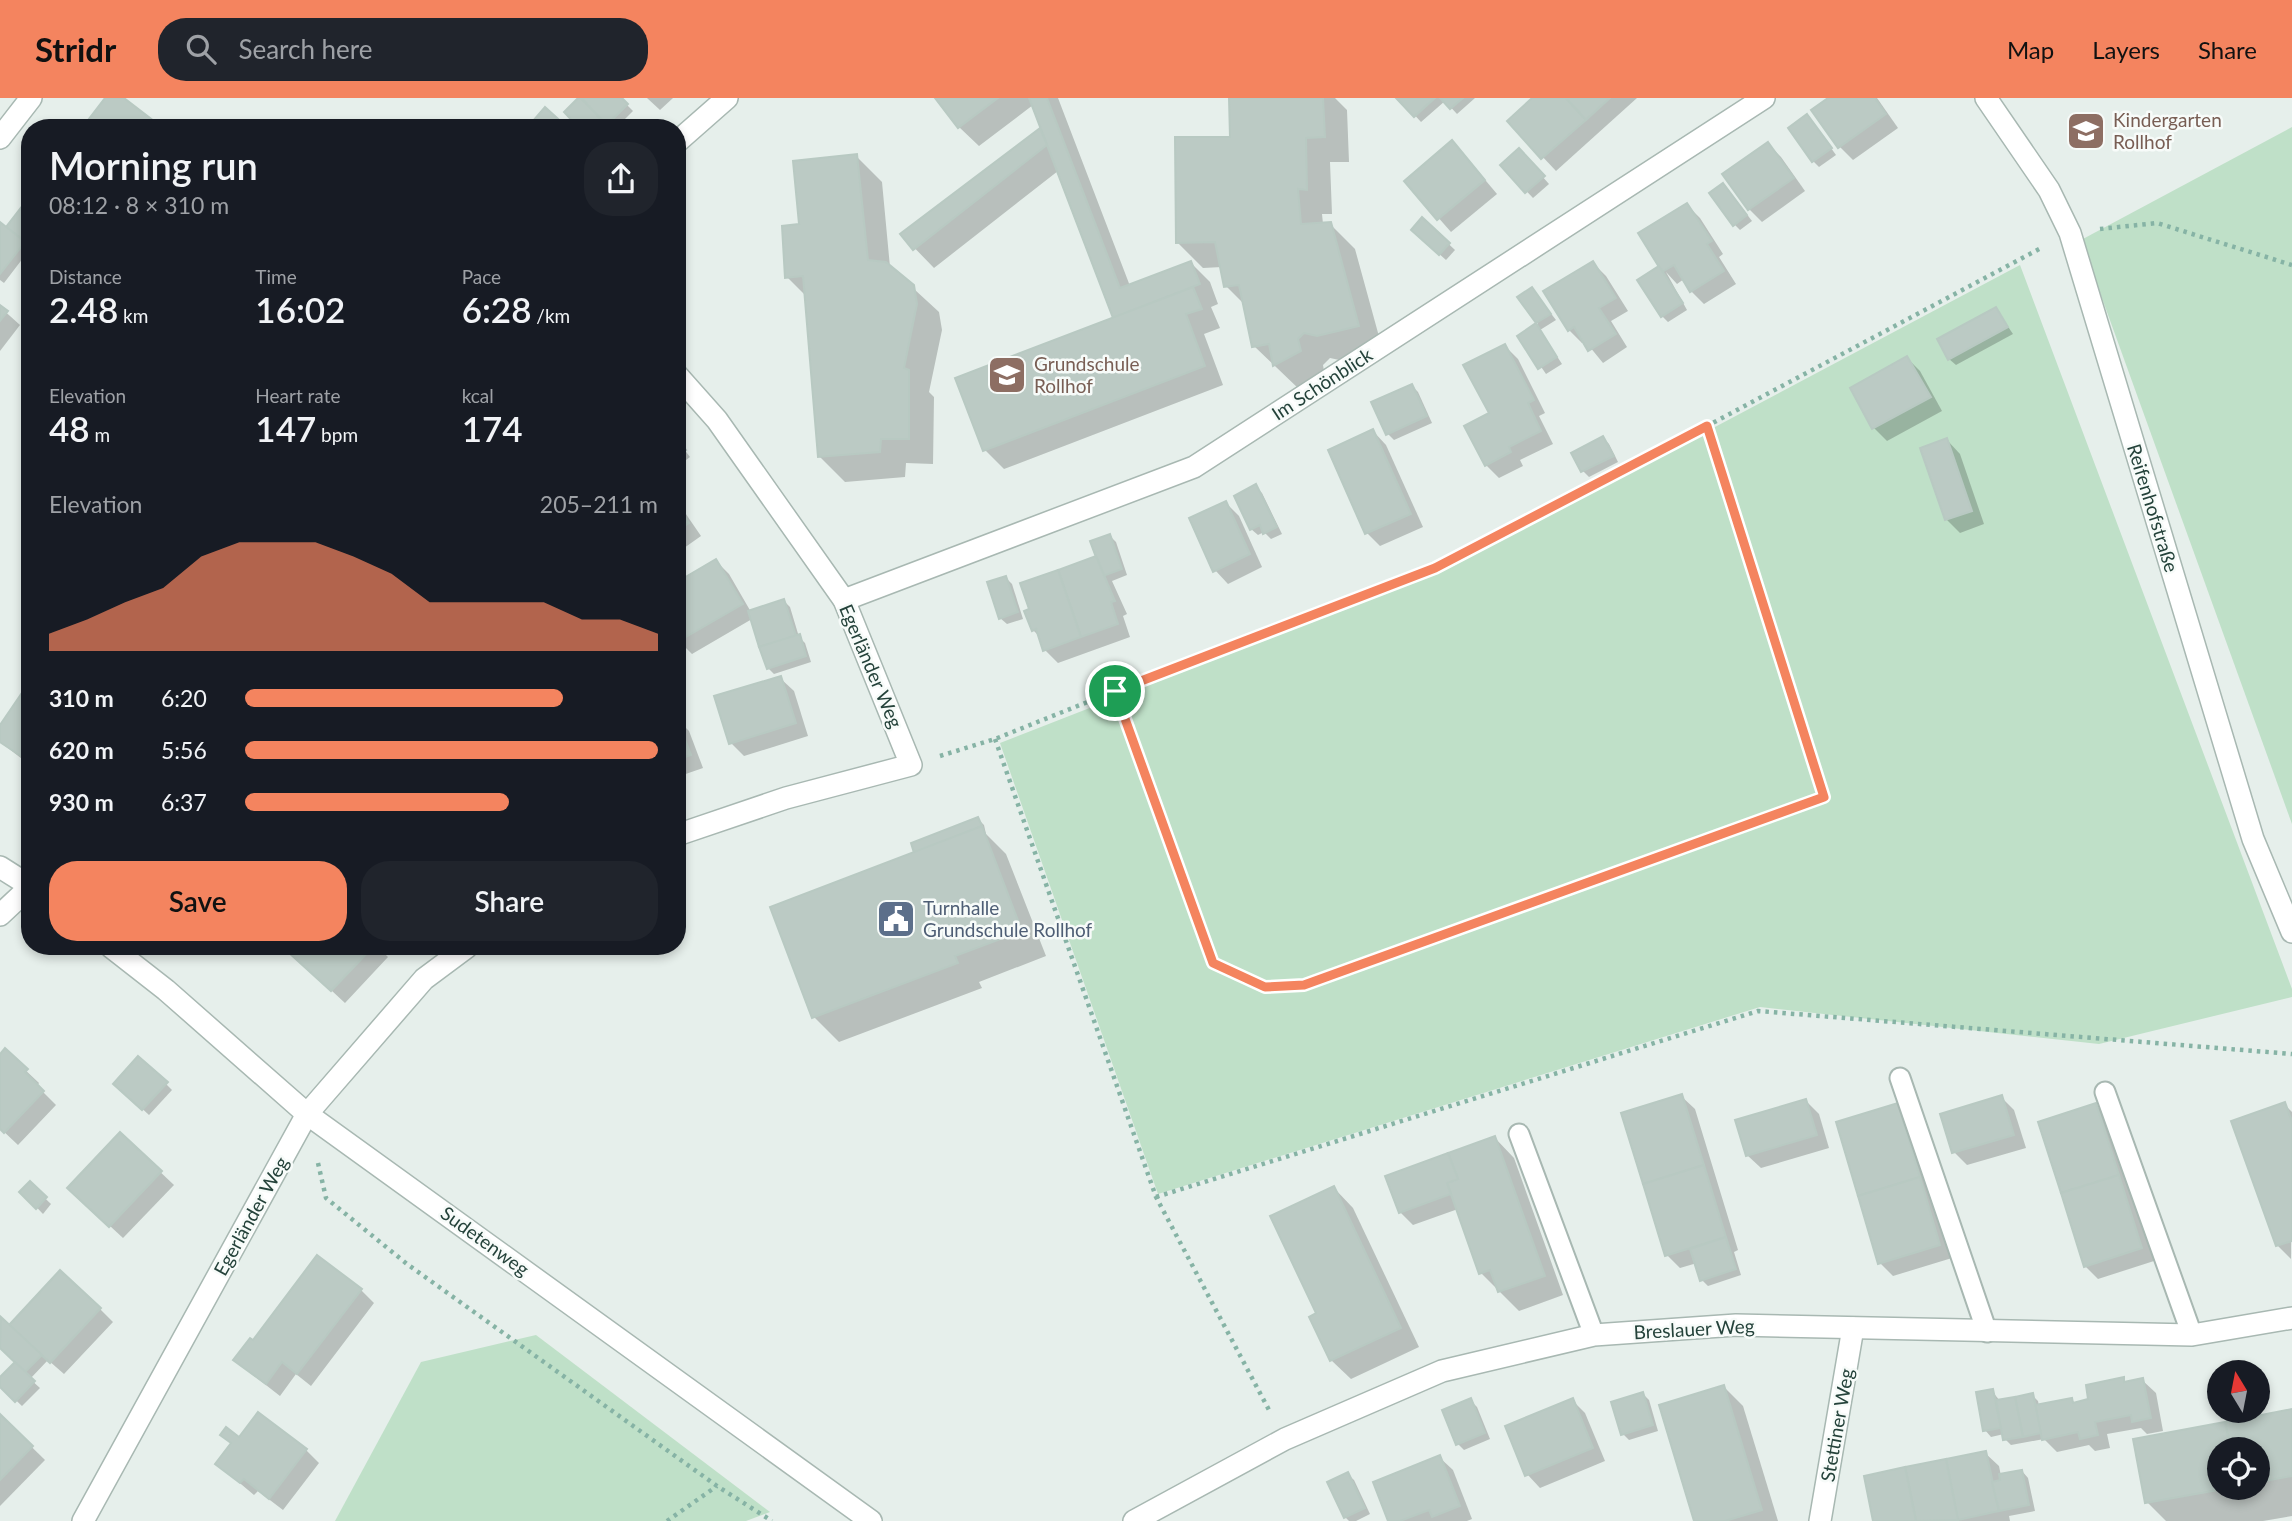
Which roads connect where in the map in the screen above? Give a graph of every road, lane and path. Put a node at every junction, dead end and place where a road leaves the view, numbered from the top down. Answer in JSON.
{"nodes":[{"id":1,"x":31,"y":98,"type":"edge"},
{"id":2,"x":727,"y":98,"type":"edge"},
{"id":3,"x":1764,"y":98,"type":"edge"},
{"id":4,"x":1986,"y":98,"type":"edge"},
{"id":5,"x":686,"y":134,"type":"edge"},
{"id":6,"x":0,"y":138,"type":"edge"},
{"id":7,"x":2070,"y":233,"type":"junction"},
{"id":8,"x":2292,"y":265,"type":"edge"},
{"id":9,"x":686,"y":385,"type":"edge"},
{"id":10,"x":1707,"y":426,"type":"junction"},
{"id":11,"x":844,"y":600,"type":"junction"},
{"id":12,"x":1115,"y":691,"type":"junction"},
{"id":13,"x":995,"y":739,"type":"junction"},
{"id":14,"x":911,"y":765,"type":"junction"},
{"id":15,"x":686,"y":832,"type":"edge"},
{"id":16,"x":0,"y":867,"type":"edge"},
{"id":17,"x":21,"y":880,"type":"edge"},
{"id":18,"x":21,"y":895,"type":"edge"},
{"id":19,"x":0,"y":915,"type":"edge"},
{"id":20,"x":2292,"y":932,"type":"edge"},
{"id":21,"x":121,"y":955,"type":"edge"},
{"id":22,"x":456,"y":955,"type":"edge"},
{"id":23,"x":2292,"y":1054,"type":"edge"},
{"id":24,"x":1900,"y":1079,"type":"dead end"},
{"id":25,"x":2105,"y":1093,"type":"dead end"},
{"id":26,"x":307,"y":1114,"type":"junction"},
{"id":27,"x":1519,"y":1133,"type":"dead end"},
{"id":28,"x":1156,"y":1197,"type":"junction"},
{"id":29,"x":2292,"y":1318,"type":"edge"},
{"id":30,"x":1853,"y":1328,"type":"junction"},
{"id":31,"x":1987,"y":1332,"type":"junction"},
{"id":32,"x":1594,"y":1335,"type":"junction"},
{"id":33,"x":2192,"y":1335,"type":"junction"},
{"id":34,"x":1285,"y":1439,"type":"junction"},
{"id":35,"x":717,"y":1486,"type":"junction"},
{"id":36,"x":83,"y":1521,"type":"edge"},
{"id":37,"x":667,"y":1521,"type":"edge"},
{"id":38,"x":772,"y":1521,"type":"edge"},
{"id":39,"x":871,"y":1521,"type":"edge"},
{"id":40,"x":1134,"y":1521,"type":"edge"},
{"id":41,"x":1820,"y":1521,"type":"edge"}],
"edges":[{"from":1,"to":6,"type":"street"},
{"from":2,"to":5,"type":"street"},
{"from":3,"to":11,"type":"street","name":"Im Schönblick"},
{"from":4,"to":7,"type":"street","name":"Reifenhofstraße"},
{"from":7,"to":8,"type":"path"},
{"from":7,"to":10,"type":"path"},
{"from":7,"to":20,"type":"street","name":"Reifenhofstraße"},
{"from":9,"to":11,"type":"street","name":"Egerländer Weg"},
{"from":10,"to":12,"type":"path"},
{"from":10,"to":12,"type":"path"},
{"from":11,"to":14,"type":"street","name":"Egerländer Weg"},
{"from":12,"to":13,"type":"path"},
{"from":13,"to":14,"type":"path"},
{"from":13,"to":28,"type":"path"},
{"from":14,"to":15,"type":"street"},
{"from":16,"to":17,"type":"street"},
{"from":18,"to":19,"type":"street"},
{"from":21,"to":26,"type":"street","name":"Sudetenweg"},
{"from":22,"to":26,"type":"street","name":"Egerländer Weg"},
{"from":23,"to":28,"type":"path"},
{"from":24,"to":31,"type":"lane"},
{"from":25,"to":33,"type":"lane"},
{"from":26,"to":35,"type":"path"},
{"from":26,"to":36,"type":"street","name":"Egerländer Weg"},
{"from":26,"to":39,"type":"street","name":"Sudetenweg"},
{"from":27,"to":32,"type":"lane"},
{"from":28,"to":34,"type":"path"},
{"from":29,"to":33,"type":"street","name":"Breslauer Weg"},
{"from":30,"to":31,"type":"street","name":"Breslauer Weg"},
{"from":30,"to":32,"type":"street","name":"Breslauer Weg"},
{"from":30,"to":41,"type":"street","name":"Stettiner Weg"},
{"from":31,"to":33,"type":"street","name":"Breslauer Weg"},
{"from":32,"to":34,"type":"street","name":"Breslauer Weg"},
{"from":34,"to":40,"type":"street","name":"Breslauer Weg"},
{"from":35,"to":37,"type":"path"},
{"from":35,"to":38,"type":"path"}]}
